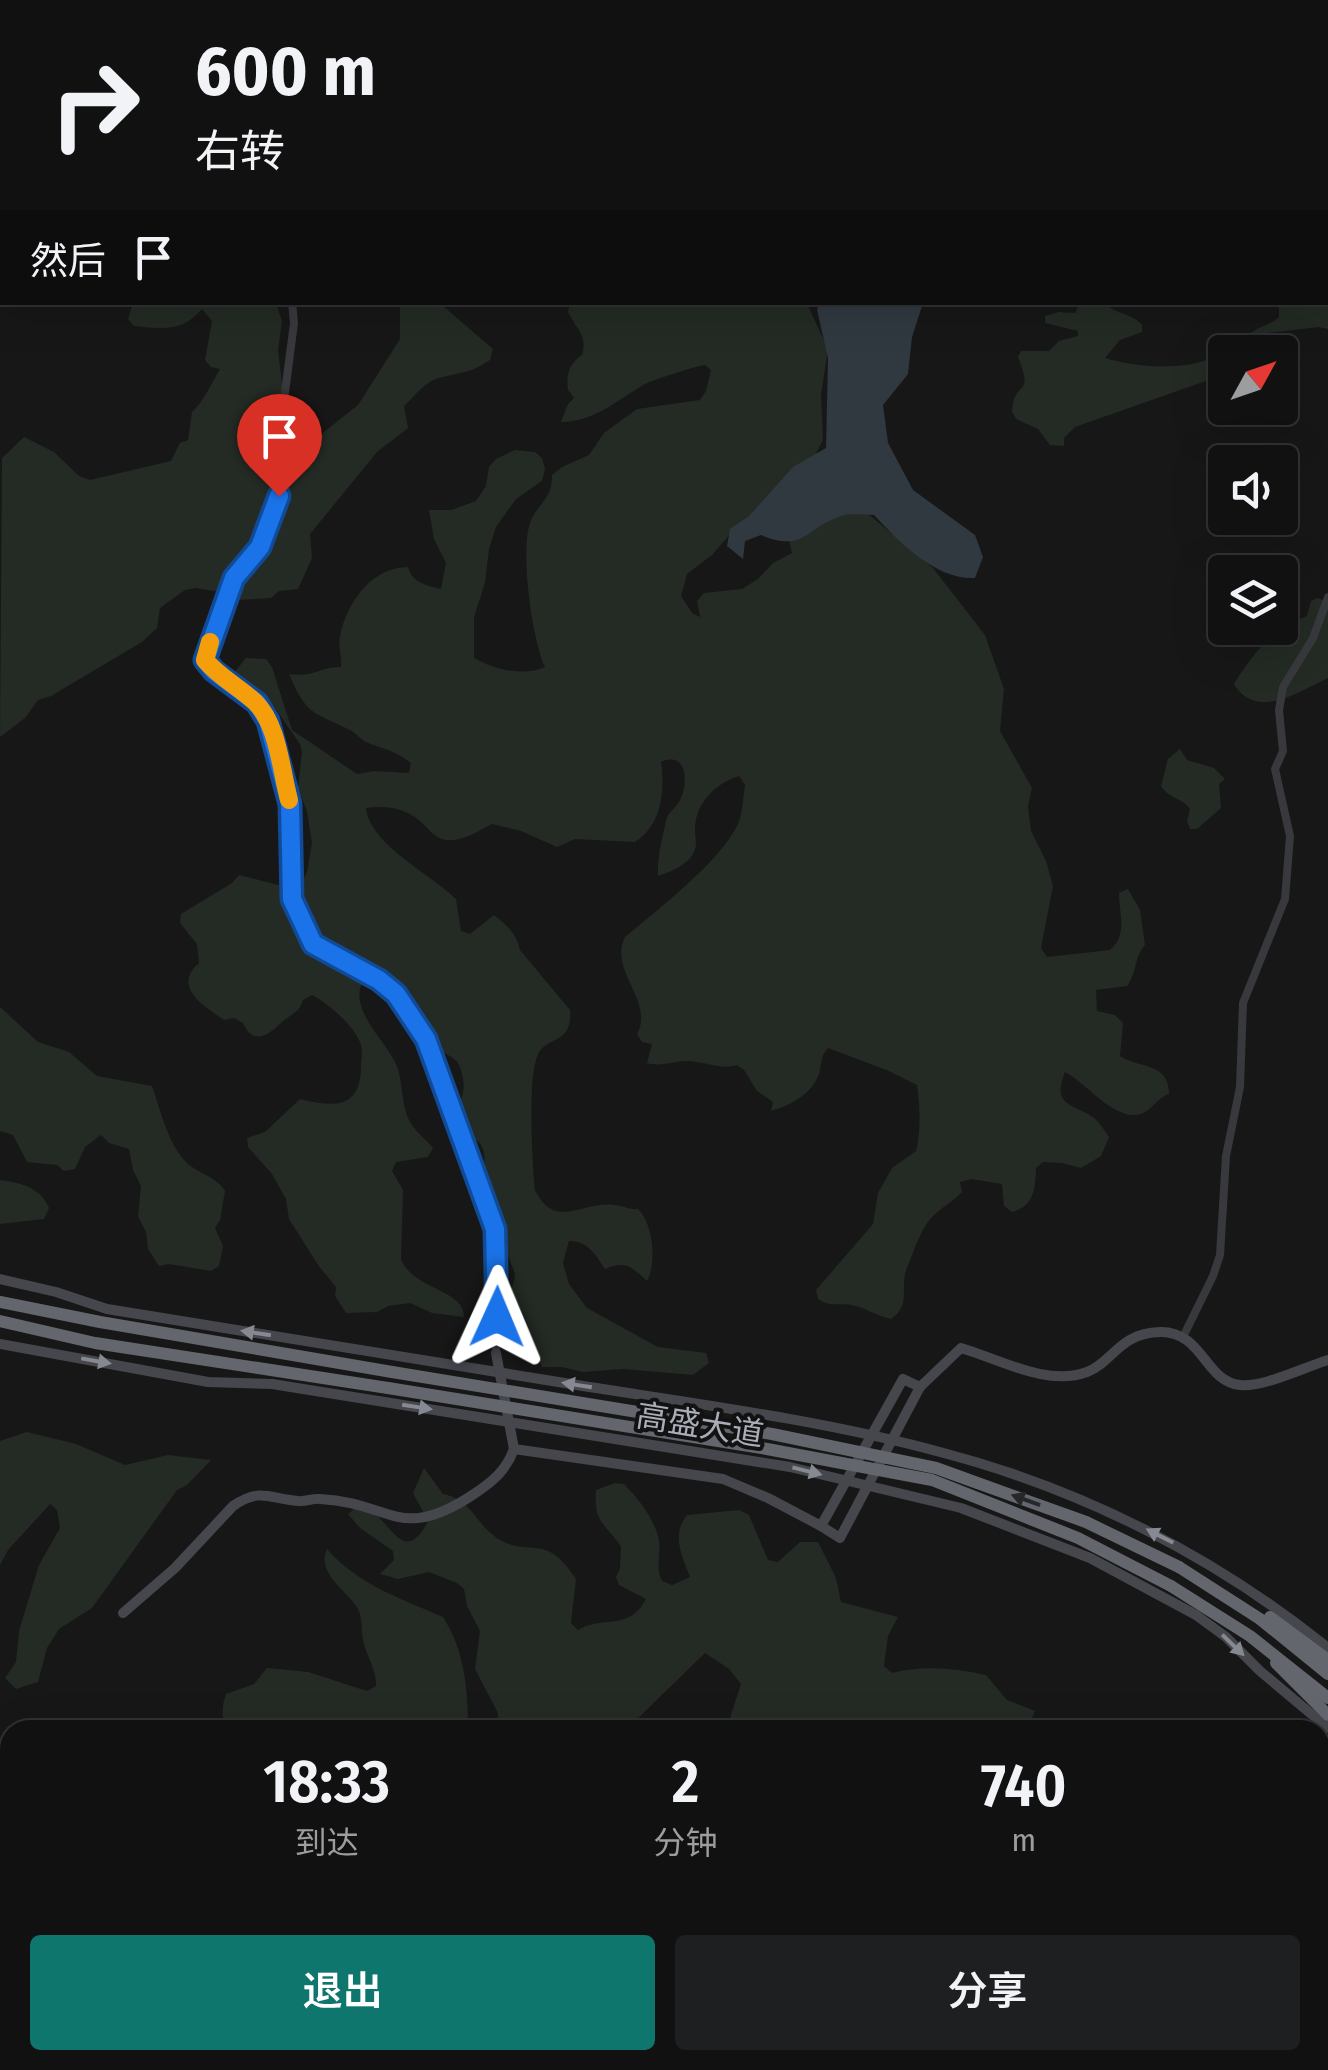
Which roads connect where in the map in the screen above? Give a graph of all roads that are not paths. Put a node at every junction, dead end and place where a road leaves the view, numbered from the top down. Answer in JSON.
{"nodes":[{"id":1,"x":292,"y":305,"type":"edge"},
{"id":2,"x":1328,"y":596,"type":"edge"},
{"id":3,"x":0,"y":1279,"type":"edge"},
{"id":4,"x":0,"y":1294,"type":"edge"},
{"id":5,"x":0,"y":1302,"type":"edge"},
{"id":6,"x":0,"y":1321,"type":"edge"},
{"id":7,"x":100,"y":1322,"type":"junction"},
{"id":8,"x":0,"y":1330,"type":"edge"},
{"id":9,"x":1183,"y":1336,"type":"junction"},
{"id":10,"x":96,"y":1343,"type":"junction"},
{"id":11,"x":0,"y":1344,"type":"edge"},
{"id":12,"x":496,"y":1353,"type":"joint"},
{"id":13,"x":1328,"y":1360,"type":"edge"},
{"id":14,"x":920,"y":1387,"type":"junction"},
{"id":15,"x":871,"y":1438,"type":"junction"},
{"id":16,"x":891,"y":1442,"type":"junction"},
{"id":17,"x":514,"y":1449,"type":"junction"},
{"id":18,"x":846,"y":1482,"type":"junction"},
{"id":19,"x":868,"y":1486,"type":"junction"},
{"id":20,"x":821,"y":1526,"type":"junction"},
{"id":21,"x":1203,"y":1583,"type":"junction"},
{"id":22,"x":124,"y":1614,"type":"dead end"},
{"id":23,"x":1250,"y":1636,"type":"junction"},
{"id":24,"x":1328,"y":1648,"type":"edge"},
{"id":25,"x":1328,"y":1660,"type":"edge"},
{"id":26,"x":1328,"y":1674,"type":"edge"},
{"id":27,"x":1328,"y":1698,"type":"edge"},
{"id":28,"x":1328,"y":1715,"type":"edge"},
{"id":29,"x":1318,"y":1720,"type":"edge"}],
"edges":[{"from":1,"to":12,"type":"street"},
{"from":2,"to":9,"type":"street"},
{"from":15,"to":3,"type":"main road","name":"高盛大道","one_way":true},
{"from":4,"to":7,"type":"highway"},
{"from":5,"to":7,"type":"highway","name":"高盛大道"},
{"from":6,"to":10,"type":"highway","name":"高盛大道"},
{"from":21,"to":7,"type":"highway","name":"高盛大道","one_way":true,"bridge":true},
{"from":8,"to":10,"type":"highway"},
{"from":9,"to":13,"type":"main road"},
{"from":9,"to":14,"type":"main road"},
{"from":10,"to":23,"type":"highway","name":"高盛大道","bridge":true},
{"from":11,"to":18,"type":"main road","name":"高盛大道","one_way":true},
{"from":12,"to":17,"type":"main road","bridge":true},
{"from":14,"to":15,"type":"main road"},
{"from":14,"to":16,"type":"main road"},
{"from":15,"to":16,"type":"main road","name":"高盛大道"},
{"from":15,"to":18,"type":"main road"},
{"from":16,"to":19,"type":"main road"},
{"from":24,"to":16,"type":"main road","name":"高盛大道","one_way":true},
{"from":17,"to":20,"type":"main road"},
{"from":17,"to":22,"type":"main road"},
{"from":18,"to":19,"type":"main road","name":"高盛大道"},
{"from":18,"to":20,"type":"main road"},
{"from":19,"to":20,"type":"main road"},
{"from":19,"to":29,"type":"main road","name":"高盛大道","one_way":true},
{"from":21,"to":25,"type":"highway"},
{"from":21,"to":26,"type":"highway","name":"高盛大道"},
{"from":23,"to":27,"type":"highway","name":"高盛大道"},
{"from":23,"to":28,"type":"highway"}]}
